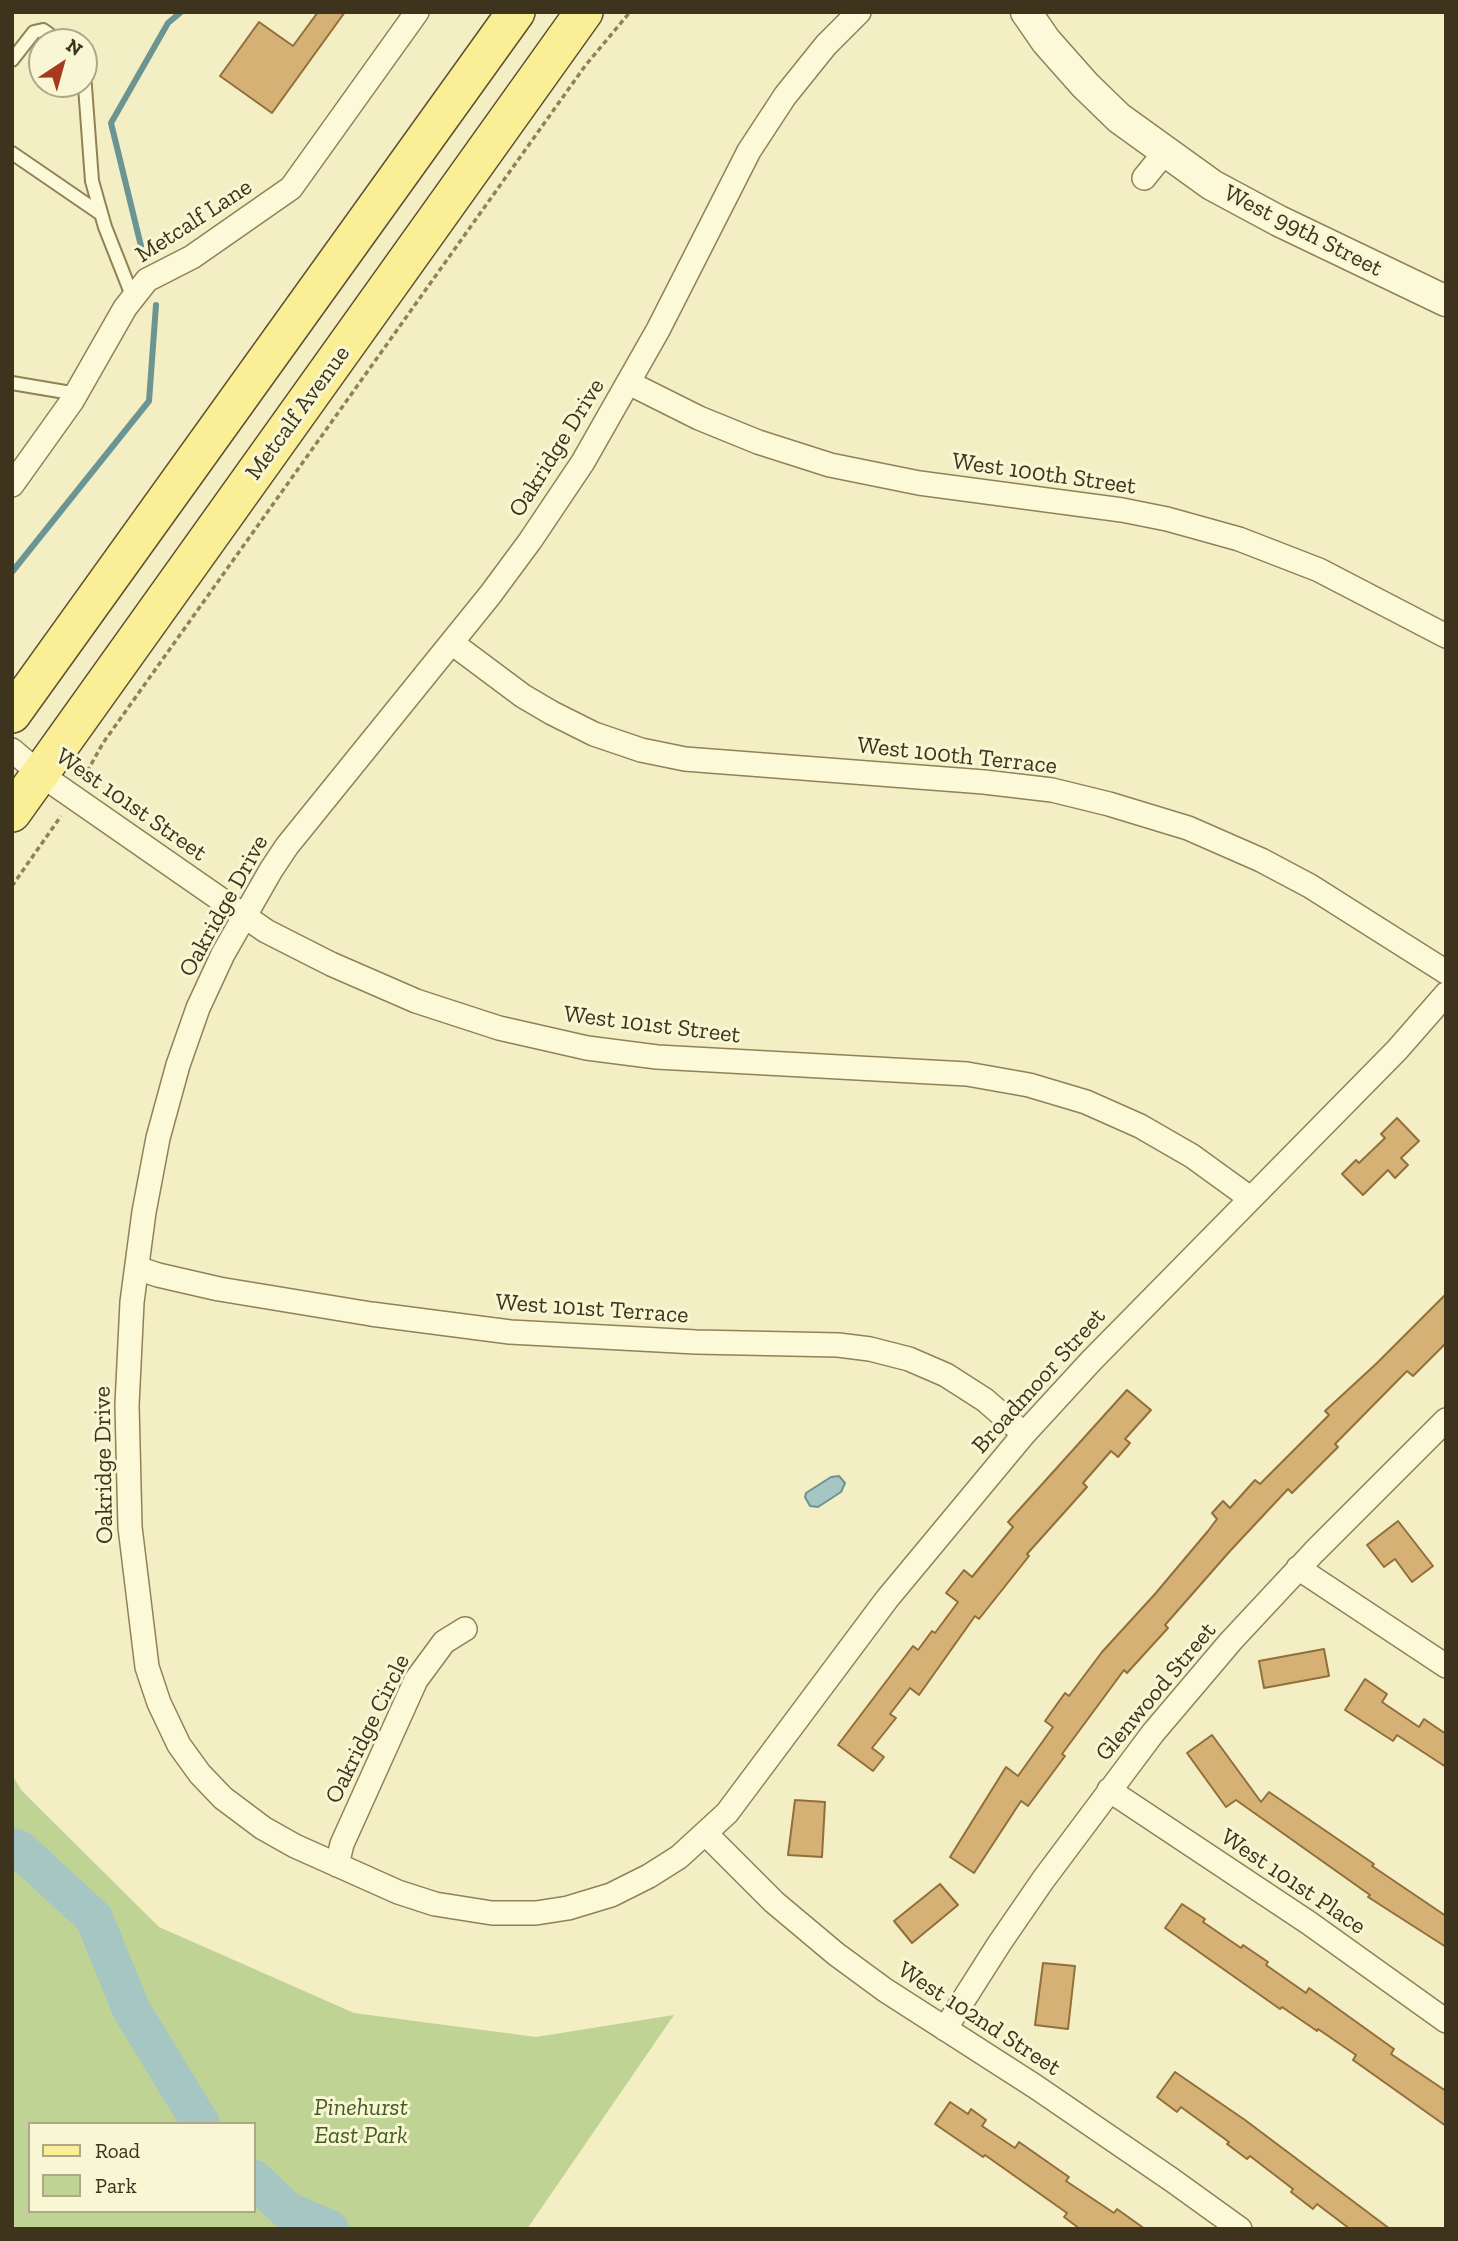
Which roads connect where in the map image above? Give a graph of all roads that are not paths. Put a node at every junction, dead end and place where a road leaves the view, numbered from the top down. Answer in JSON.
{"nodes":[{"id":1,"x":417,"y":12,"type":"edge"},
{"id":2,"x":516,"y":12,"type":"edge"},
{"id":3,"x":584,"y":12,"type":"edge"},
{"id":4,"x":859,"y":12,"type":"edge"},
{"id":5,"x":1026,"y":12,"type":"edge"},
{"id":6,"x":28,"y":40,"type":"edge"},
{"id":7,"x":12,"y":61,"type":"edge"},
{"id":8,"x":86,"y":98,"type":"edge"},
{"id":9,"x":1165,"y":152,"type":"junction"},
{"id":10,"x":12,"y":153,"type":"edge"},
{"id":11,"x":1144,"y":178,"type":"dead end"},
{"id":12,"x":101,"y":214,"type":"junction"},
{"id":13,"x":133,"y":298,"type":"junction"},
{"id":14,"x":1446,"y":301,"type":"edge"},
{"id":15,"x":12,"y":383,"type":"edge"},
{"id":16,"x":629,"y":383,"type":"junction"},
{"id":17,"x":77,"y":394,"type":"junction"},
{"id":18,"x":12,"y":485,"type":"edge"},
{"id":19,"x":1446,"y":636,"type":"edge"},
{"id":20,"x":452,"y":643,"type":"junction"},
{"id":21,"x":12,"y":714,"type":"edge"},
{"id":22,"x":12,"y":750,"type":"edge"},
{"id":23,"x":40,"y":774,"type":"junction"},
{"id":24,"x":12,"y":813,"type":"edge"},
{"id":25,"x":244,"y":916,"type":"junction"},
{"id":26,"x":1446,"y":972,"type":"edge"},
{"id":27,"x":1446,"y":993,"type":"edge"},
{"id":28,"x":1250,"y":1198,"type":"junction"},
{"id":29,"x":137,"y":1268,"type":"junction"},
{"id":30,"x":1446,"y":1420,"type":"edge"},
{"id":31,"x":1024,"y":1434,"type":"junction"},
{"id":32,"x":1298,"y":1568,"type":"junction"},
{"id":33,"x":466,"y":1629,"type":"dead end"},
{"id":34,"x":1446,"y":1666,"type":"edge"},
{"id":35,"x":1110,"y":1790,"type":"junction"},
{"id":36,"x":706,"y":1835,"type":"junction"},
{"id":37,"x":337,"y":1865,"type":"junction"},
{"id":38,"x":1446,"y":2021,"type":"edge"},
{"id":39,"x":945,"y":2029,"type":"junction"},
{"id":40,"x":1240,"y":2229,"type":"edge"}],
"edges":[{"from":1,"to":13,"type":"street","name":"Metcalf Lane"},
{"from":2,"to":21,"type":"main road"},
{"from":3,"to":23,"type":"main road","name":"Metcalf Avenue"},
{"from":4,"to":16,"type":"street","name":"Oakridge Drive"},
{"from":5,"to":9,"type":"street","name":"West 99th Street"},
{"from":6,"to":7,"type":"lane"},
{"from":8,"to":12,"type":"lane"},
{"from":9,"to":11,"type":"street"},
{"from":9,"to":14,"type":"street","name":"West 99th Street"},
{"from":10,"to":12,"type":"lane"},
{"from":12,"to":13,"type":"lane"},
{"from":13,"to":17,"type":"street","name":"Metcalf Lane"},
{"from":15,"to":17,"type":"lane"},
{"from":16,"to":19,"type":"street","name":"West 100th Street"},
{"from":16,"to":20,"type":"street","name":"Oakridge Drive"},
{"from":17,"to":18,"type":"street","name":"Metcalf Lane"},
{"from":20,"to":25,"type":"street","name":"Oakridge Drive"},
{"from":20,"to":26,"type":"street","name":"West 100th Terrace"},
{"from":22,"to":23,"type":"street","name":"West 101st Street"},
{"from":23,"to":24,"type":"main road","name":"Metcalf Avenue"},
{"from":23,"to":25,"type":"street","name":"West 101st Street"},
{"from":25,"to":28,"type":"street","name":"West 101st Street"},
{"from":25,"to":29,"type":"street","name":"Oakridge Drive"},
{"from":27,"to":28,"type":"street","name":"Broadmoor Street"},
{"from":28,"to":31,"type":"street","name":"Broadmoor Street"},
{"from":29,"to":31,"type":"street","name":"West 101st Terrace"},
{"from":29,"to":37,"type":"street","name":"Oakridge Drive"},
{"from":30,"to":32,"type":"street","name":"Glenwood Street"},
{"from":31,"to":36,"type":"street","name":"Broadmoor Street"},
{"from":32,"to":34,"type":"street"},
{"from":32,"to":35,"type":"street","name":"Glenwood Street"},
{"from":33,"to":37,"type":"street","name":"Oakridge Circle"},
{"from":35,"to":38,"type":"street","name":"West 101st Place"},
{"from":35,"to":39,"type":"street","name":"Glenwood Street"},
{"from":36,"to":37,"type":"street","name":"Oakridge Drive"},
{"from":36,"to":39,"type":"street","name":"West 102nd Street"},
{"from":39,"to":40,"type":"street","name":"West 102nd Street"}]}
